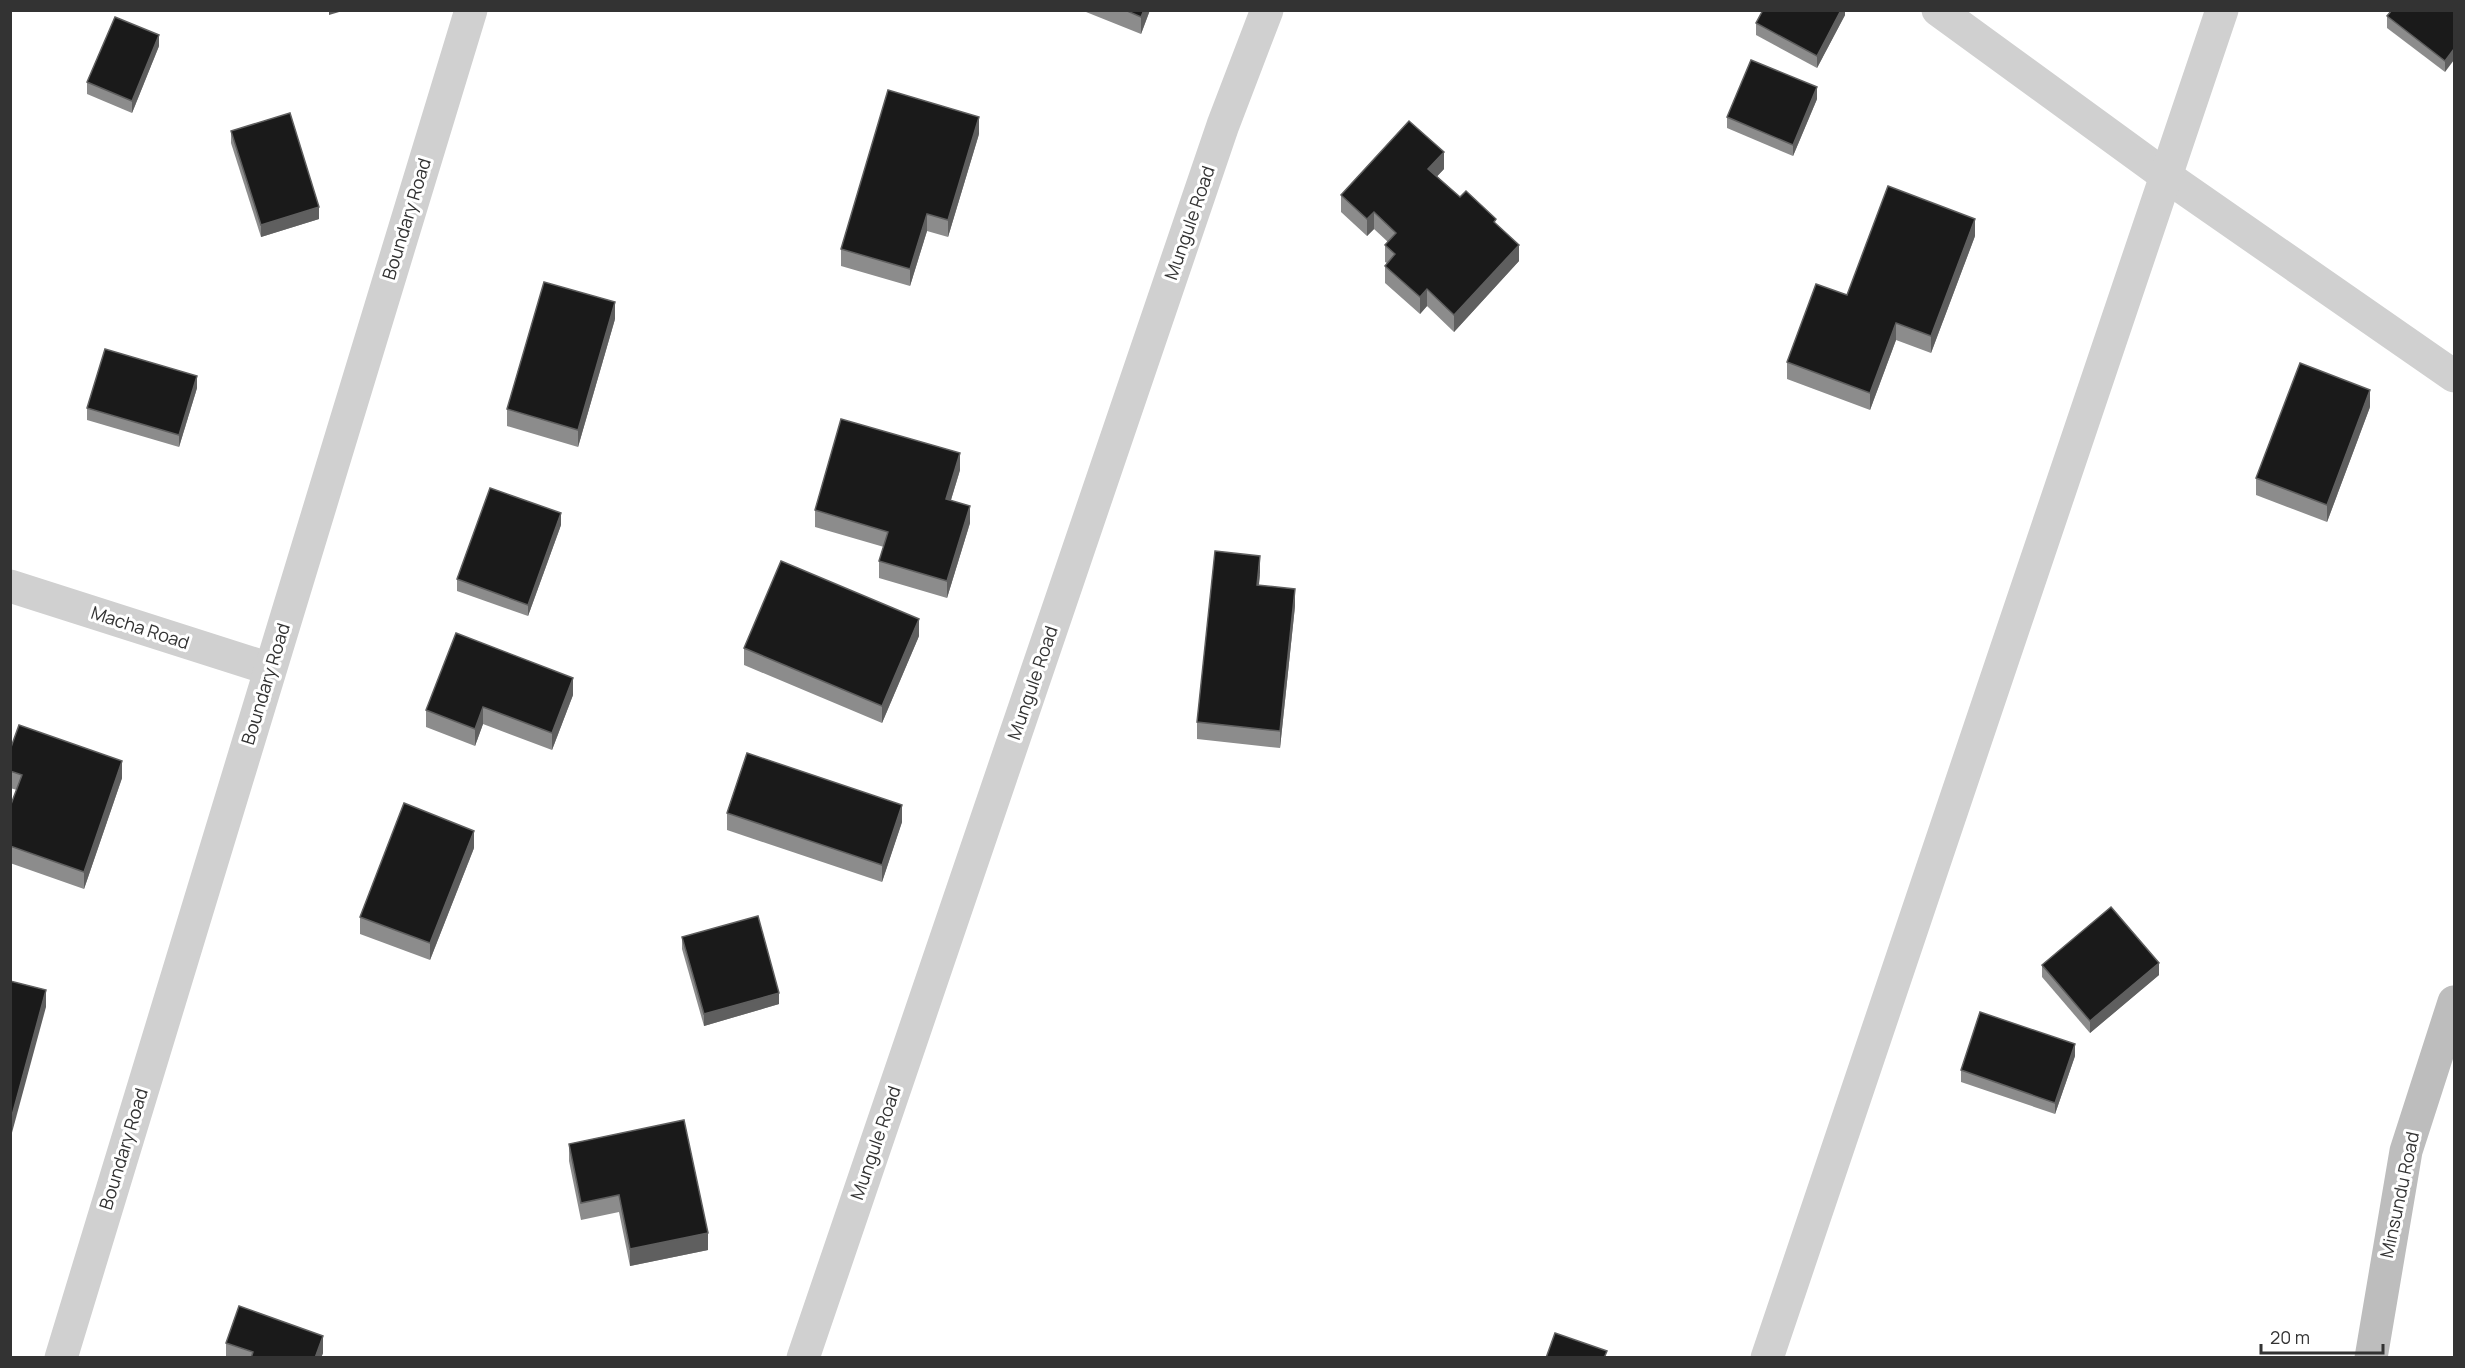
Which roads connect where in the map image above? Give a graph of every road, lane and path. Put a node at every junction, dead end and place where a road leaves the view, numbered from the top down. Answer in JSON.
{"nodes":[{"id":1,"x":471,"y":10,"type":"edge"},
{"id":2,"x":1267,"y":10,"type":"edge"},
{"id":3,"x":1938,"y":10,"type":"edge"},
{"id":4,"x":2222,"y":10,"type":"edge"},
{"id":5,"x":2166,"y":176,"type":"junction"},
{"id":6,"x":2454,"y":376,"type":"edge"},
{"id":7,"x":10,"y":586,"type":"edge"},
{"id":8,"x":270,"y":669,"type":"junction"},
{"id":9,"x":2454,"y":1002,"type":"edge"},
{"id":10,"x":61,"y":1358,"type":"edge"},
{"id":11,"x":802,"y":1358,"type":"edge"},
{"id":12,"x":1767,"y":1358,"type":"edge"},
{"id":13,"x":2371,"y":1358,"type":"edge"}],
"edges":[{"from":1,"to":8,"type":"street","name":"Boundary Road"},
{"from":2,"to":11,"type":"street","name":"Mungule Road"},
{"from":3,"to":5,"type":"street"},
{"from":4,"to":5,"type":"street"},
{"from":5,"to":6,"type":"street"},
{"from":5,"to":12,"type":"street"},
{"from":7,"to":8,"type":"street","name":"Macha Road"},
{"from":8,"to":10,"type":"street","name":"Boundary Road"},
{"from":9,"to":13,"type":"street","name":"Minsundu Road"}]}
